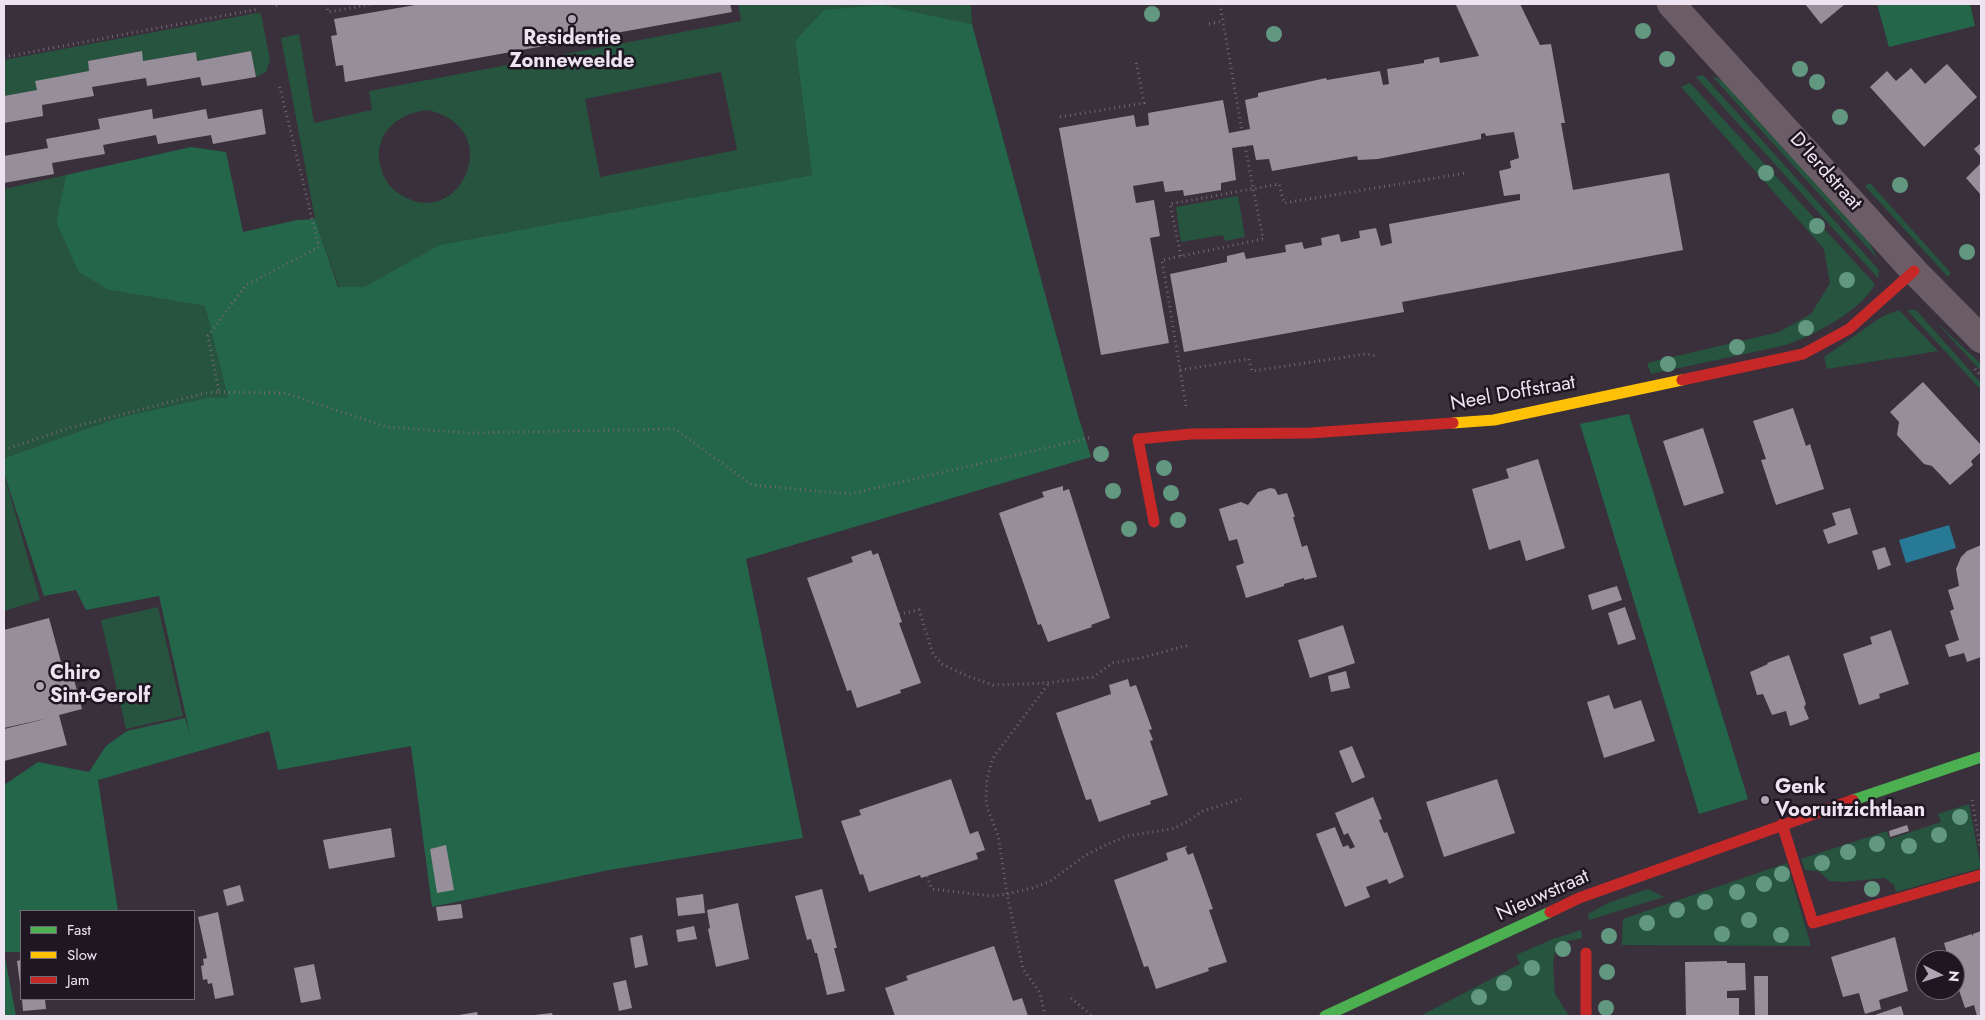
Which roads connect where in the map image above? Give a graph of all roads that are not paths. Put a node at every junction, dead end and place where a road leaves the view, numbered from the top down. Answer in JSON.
{"nodes":[{"id":1,"x":1670,"y":4,"type":"edge"},
{"id":2,"x":1914,"y":270,"type":"junction"},
{"id":3,"x":1981,"y":339,"type":"edge"},
{"id":4,"x":1154,"y":522,"type":"dead end"},
{"id":5,"x":1981,"y":757,"type":"edge"},
{"id":6,"x":1782,"y":824,"type":"junction"},
{"id":7,"x":1981,"y":875,"type":"edge"},
{"id":8,"x":1586,"y":953,"type":"dead end"},
{"id":9,"x":1325,"y":1016,"type":"edge"},
{"id":10,"x":1586,"y":1016,"type":"edge"}],
"edges":[{"from":1,"to":2,"type":"street","name":"D'Ierdstraat"},
{"from":2,"to":3,"type":"street","name":"D'Ierdstraat"},
{"from":2,"to":4,"type":"street","name":"Neel Doffstraat"},
{"from":5,"to":6,"type":"street","name":"Nieuwstraat"},
{"from":6,"to":7,"type":"street"},
{"from":6,"to":9,"type":"street","name":"Nieuwstraat"},
{"from":8,"to":10,"type":"street"}]}
